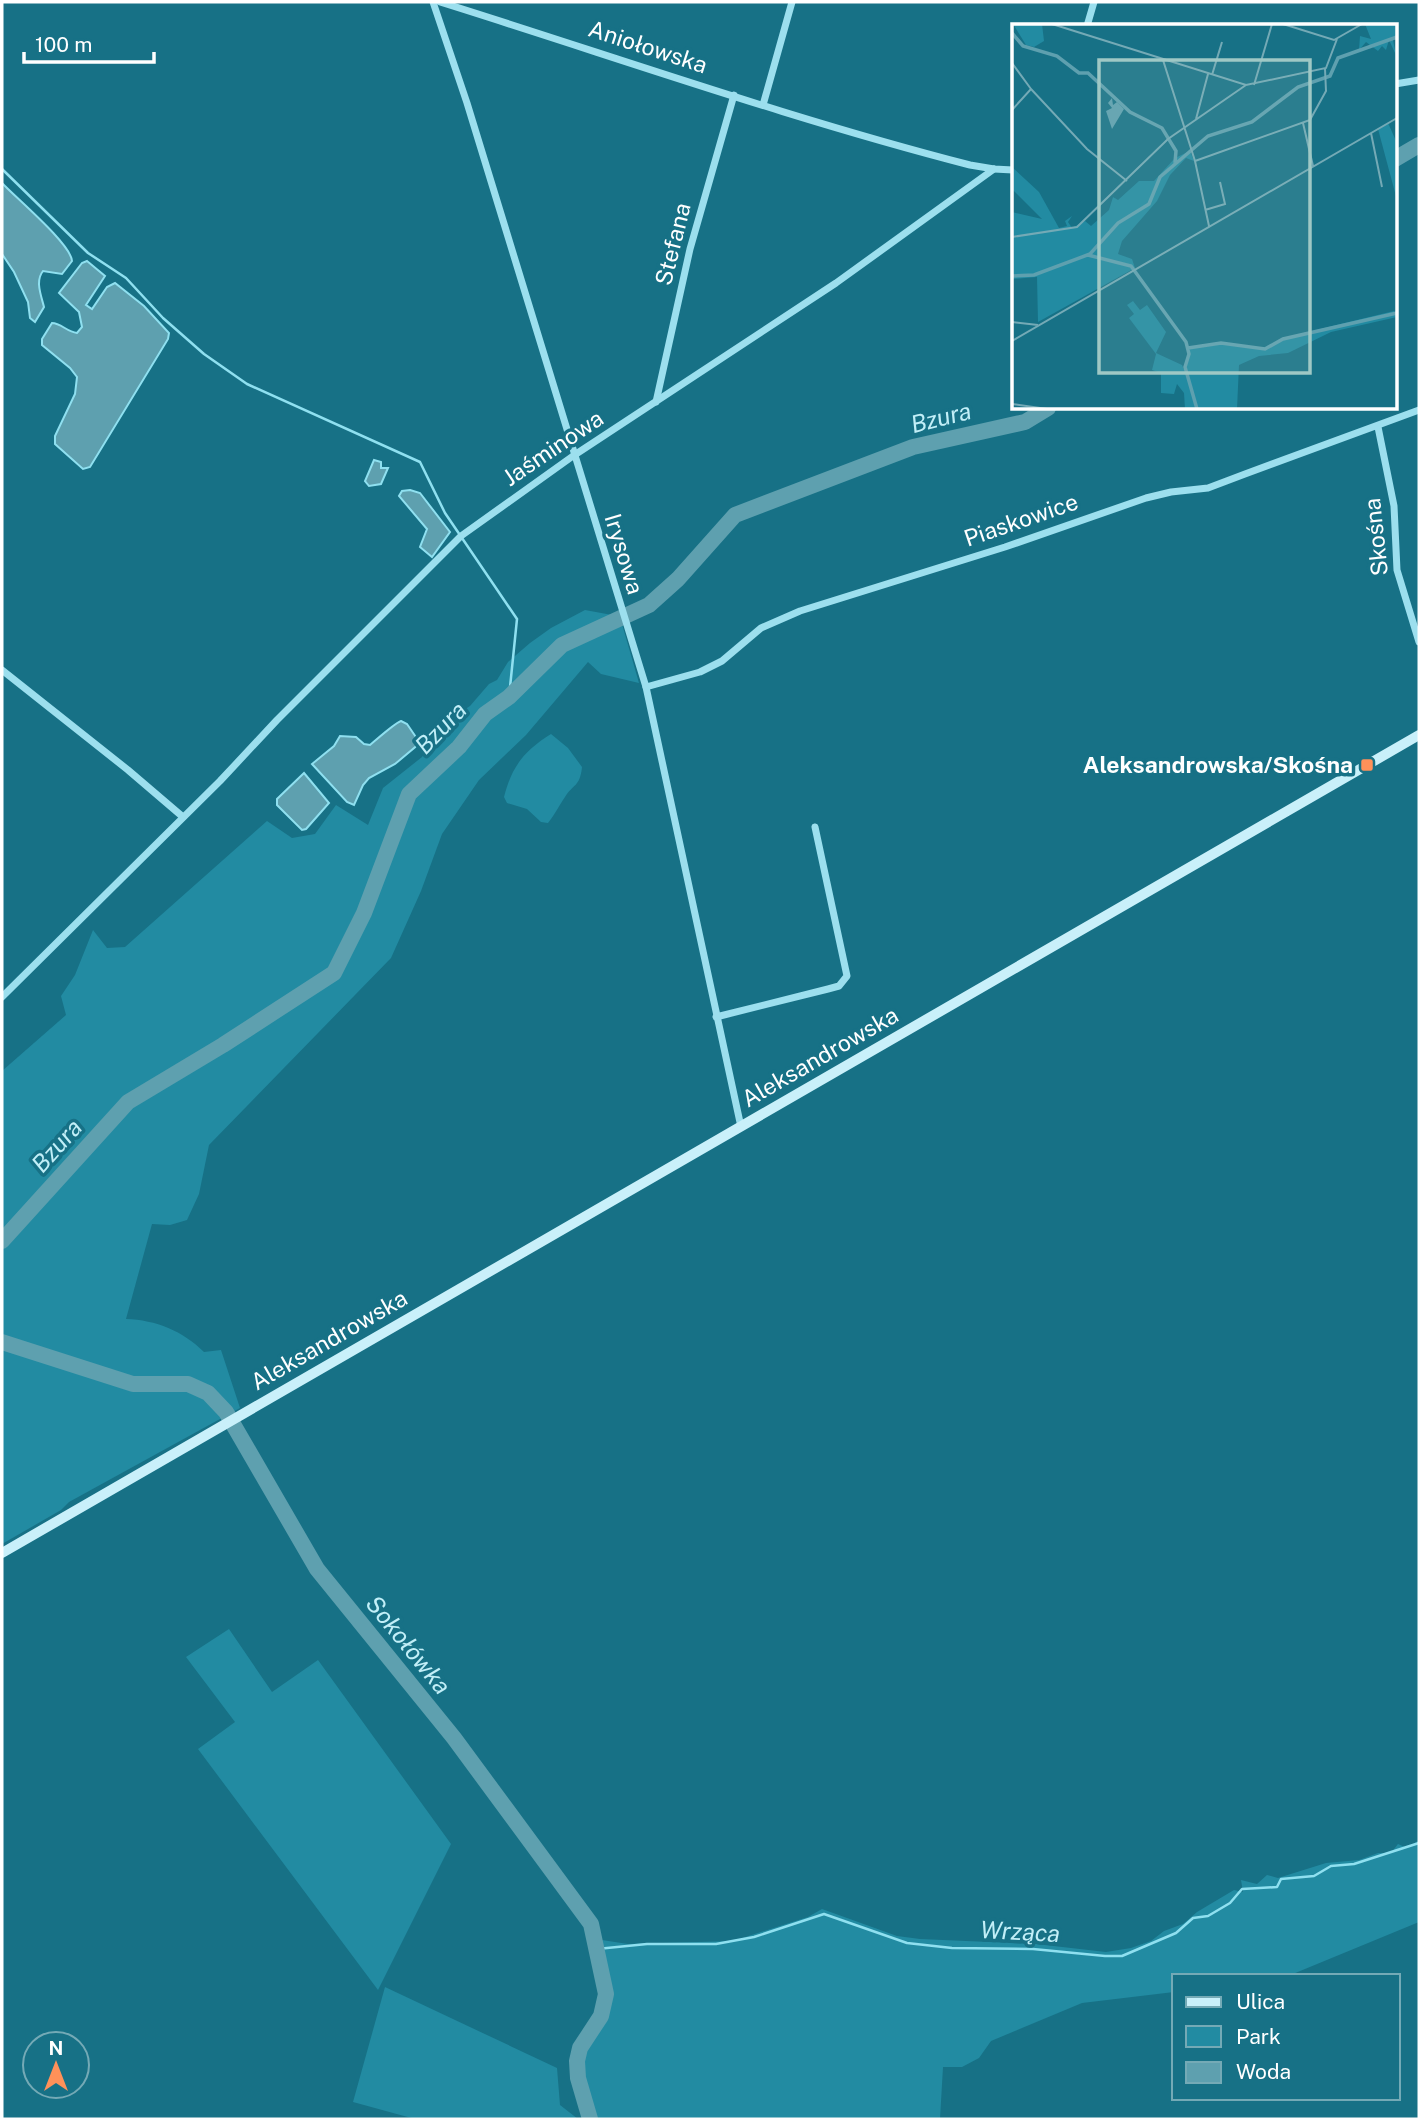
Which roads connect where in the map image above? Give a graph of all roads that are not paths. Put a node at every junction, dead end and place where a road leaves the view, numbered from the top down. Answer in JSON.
{"nodes":[{"id":1,"x":433,"y":2,"type":"edge"},
{"id":2,"x":440,"y":2,"type":"edge"},
{"id":3,"x":792,"y":2,"type":"edge"},
{"id":4,"x":1094,"y":2,"type":"edge"},
{"id":5,"x":1088,"y":24,"type":"edge"},
{"id":6,"x":1419,"y":80,"type":"edge"},
{"id":7,"x":1396,"y":84,"type":"edge"},
{"id":8,"x":734,"y":95,"type":"junction"},
{"id":9,"x":763,"y":105,"type":"junction"},
{"id":10,"x":994,"y":169,"type":"junction"},
{"id":11,"x":1012,"y":170,"type":"edge"},
{"id":12,"x":656,"y":403,"type":"junction"},
{"id":13,"x":1419,"y":410,"type":"edge"},
{"id":14,"x":1378,"y":427,"type":"junction"},
{"id":15,"x":573,"y":456,"type":"junction"},
{"id":16,"x":1419,"y":642,"type":"edge"},
{"id":17,"x":2,"y":670,"type":"edge"},
{"id":18,"x":646,"y":687,"type":"junction"},
{"id":19,"x":1419,"y":735,"type":"edge"},
{"id":20,"x":183,"y":817,"type":"junction"},
{"id":21,"x":815,"y":827,"type":"dead end"},
{"id":22,"x":2,"y":997,"type":"edge"},
{"id":23,"x":716,"y":1017,"type":"junction"},
{"id":24,"x":741,"y":1127,"type":"junction"},
{"id":25,"x":2,"y":1553,"type":"edge"}],
"edges":[{"from":1,"to":15,"type":"street","name":"Irysowa"},
{"from":2,"to":8,"type":"street","name":"Aniołowska"},
{"from":3,"to":9,"type":"street"},
{"from":4,"to":5,"type":"street"},
{"from":6,"to":7,"type":"street"},
{"from":8,"to":9,"type":"street","name":"Aniołowska"},
{"from":8,"to":12,"type":"street","name":"Stefana"},
{"from":9,"to":10,"type":"street","name":"Aniołowska"},
{"from":10,"to":11,"type":"street","name":"Aniołowska"},
{"from":10,"to":12,"type":"street","name":"Jaśminowa"},
{"from":12,"to":15,"type":"street","name":"Jaśminowa"},
{"from":13,"to":14,"type":"street","name":"Piaskowice"},
{"from":14,"to":16,"type":"street","name":"Skośna"},
{"from":14,"to":18,"type":"street","name":"Piaskowice"},
{"from":15,"to":18,"type":"street","name":"Irysowa"},
{"from":15,"to":20,"type":"street","name":"Jaśminowa"},
{"from":17,"to":20,"type":"street"},
{"from":18,"to":23,"type":"street","name":"Irysowa"},
{"from":19,"to":24,"type":"main road","name":"Aleksandrowska"},
{"from":20,"to":22,"type":"street","name":"Jaśminowa"},
{"from":21,"to":23,"type":"street"},
{"from":23,"to":24,"type":"street","name":"Irysowa"},
{"from":24,"to":25,"type":"main road","name":"Aleksandrowska"}]}
